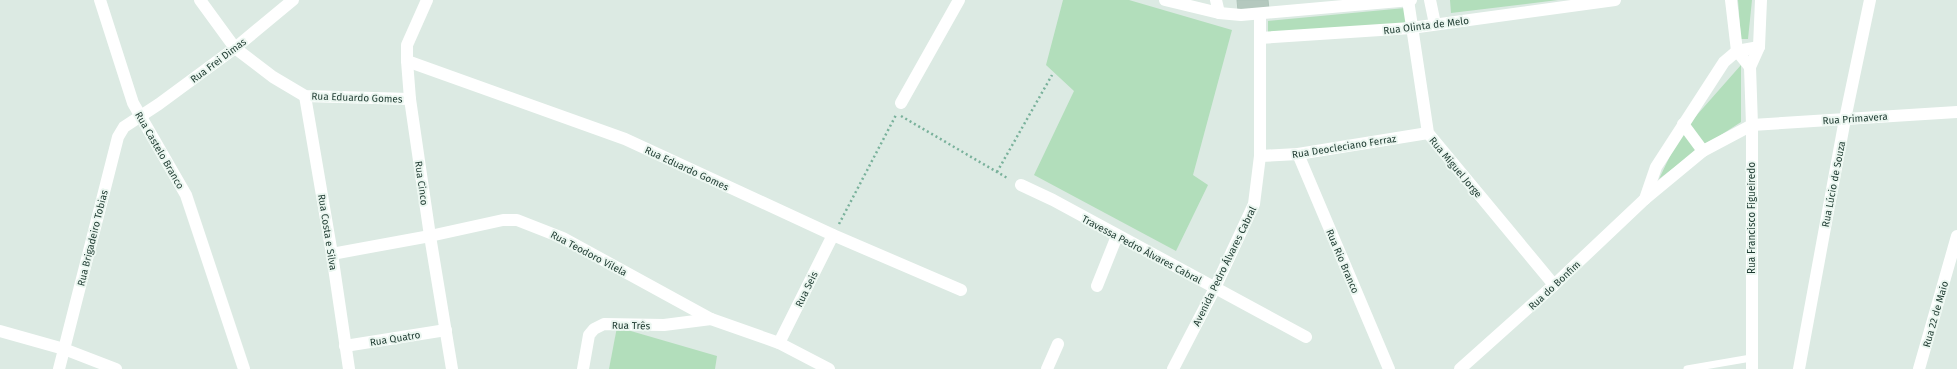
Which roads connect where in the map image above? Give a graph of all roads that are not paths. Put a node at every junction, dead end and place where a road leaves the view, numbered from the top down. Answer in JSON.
{"nodes":[{"id":1,"x":100,"y":0,"type":"edge"},
{"id":2,"x":200,"y":0,"type":"edge"},
{"id":3,"x":293,"y":0,"type":"edge"},
{"id":4,"x":426,"y":0,"type":"edge"},
{"id":5,"x":959,"y":0,"type":"edge"},
{"id":6,"x":1165,"y":0,"type":"edge"},
{"id":7,"x":1216,"y":0,"type":"edge"},
{"id":8,"x":1410,"y":0,"type":"edge"},
{"id":9,"x":1430,"y":0,"type":"edge"},
{"id":10,"x":1615,"y":0,"type":"edge"},
{"id":11,"x":1732,"y":0,"type":"edge"},
{"id":12,"x":1761,"y":0,"type":"edge"},
{"id":13,"x":1870,"y":0,"type":"edge"},
{"id":14,"x":1219,"y":13,"type":"junction"},
{"id":15,"x":1260,"y":14,"type":"junction"},
{"id":16,"x":1434,"y":24,"type":"junction"},
{"id":17,"x":1411,"y":28,"type":"junction"},
{"id":18,"x":1260,"y":38,"type":"junction"},
{"id":19,"x":1758,"y":47,"type":"junction"},
{"id":20,"x":235,"y":48,"type":"junction"},
{"id":21,"x":1737,"y":51,"type":"junction"},
{"id":22,"x":407,"y":61,"type":"junction"},
{"id":23,"x":1750,"y":67,"type":"junction"},
{"id":24,"x":304,"y":96,"type":"junction"},
{"id":25,"x":410,"y":99,"type":"junction"},
{"id":26,"x":899,"y":108,"type":"road end"},
{"id":27,"x":1957,"y":112,"type":"edge"},
{"id":28,"x":139,"y":116,"type":"junction"},
{"id":29,"x":1845,"y":119,"type":"junction"},
{"id":30,"x":1683,"y":124,"type":"junction"},
{"id":31,"x":1752,"y":125,"type":"junction"},
{"id":32,"x":1428,"y":133,"type":"junction"},
{"id":33,"x":1703,"y":151,"type":"junction"},
{"id":34,"x":1298,"y":154,"type":"junction"},
{"id":35,"x":1260,"y":156,"type":"junction"},
{"id":36,"x":1021,"y":185,"type":"dead end"},
{"id":37,"x":1646,"y":199,"type":"junction"},
{"id":38,"x":833,"y":235,"type":"junction"},
{"id":39,"x":430,"y":236,"type":"junction"},
{"id":40,"x":1117,"y":236,"type":"junction"},
{"id":41,"x":1957,"y":236,"type":"edge"},
{"id":42,"x":332,"y":254,"type":"junction"},
{"id":43,"x":1554,"y":285,"type":"junction"},
{"id":44,"x":1097,"y":286,"type":"dead end"},
{"id":45,"x":1215,"y":288,"type":"junction"},
{"id":46,"x":961,"y":290,"type":"dead end"},
{"id":47,"x":711,"y":319,"type":"junction"},
{"id":48,"x":446,"y":330,"type":"junction"},
{"id":49,"x":0,"y":331,"type":"edge"},
{"id":50,"x":1306,"y":337,"type":"dead end"},
{"id":51,"x":779,"y":343,"type":"junction"},
{"id":52,"x":1058,"y":344,"type":"dead end"},
{"id":53,"x":345,"y":346,"type":"junction"},
{"id":54,"x":64,"y":349,"type":"junction"},
{"id":55,"x":1751,"y":364,"type":"edge"},
{"id":56,"x":59,"y":369,"type":"edge"},
{"id":57,"x":116,"y":369,"type":"edge"},
{"id":58,"x":244,"y":369,"type":"edge"},
{"id":59,"x":349,"y":369,"type":"edge"},
{"id":60,"x":452,"y":369,"type":"edge"},
{"id":61,"x":583,"y":369,"type":"edge"},
{"id":62,"x":829,"y":369,"type":"edge"},
{"id":63,"x":1047,"y":369,"type":"edge"},
{"id":64,"x":1173,"y":369,"type":"edge"},
{"id":65,"x":1389,"y":369,"type":"edge"},
{"id":66,"x":1460,"y":369,"type":"edge"},
{"id":67,"x":1687,"y":369,"type":"edge"},
{"id":68,"x":1799,"y":369,"type":"edge"},
{"id":69,"x":1919,"y":369,"type":"edge"}],
"edges":[{"from":1,"to":28,"type":"street","name":"Rua Castelo Branco"},
{"from":2,"to":20,"type":"street","name":"Rua Eduardo Gomes"},
{"from":3,"to":20,"type":"street","name":"Rua Frei Dimas"},
{"from":4,"to":22,"type":"street","name":"Rua Cinco"},
{"from":5,"to":26,"type":"street"},
{"from":6,"to":14,"type":"street"},
{"from":7,"to":14,"type":"street"},
{"from":8,"to":15,"type":"street"},
{"from":8,"to":17,"type":"street","name":"Rua Miguel Jorge"},
{"from":9,"to":16,"type":"street"},
{"from":10,"to":16,"type":"street","name":"Rua Olinta de Melo"},
{"from":11,"to":21,"type":"street"},
{"from":12,"to":19,"type":"street","name":"Rua Francisco Figueiredo"},
{"from":13,"to":29,"type":"street","name":"Rua Lúcio de Souza"},
{"from":14,"to":15,"type":"street"},
{"from":15,"to":18,"type":"street"},
{"from":16,"to":17,"type":"street","name":"Rua Olinta de Melo"},
{"from":17,"to":18,"type":"street","name":"Rua Olinta de Melo"},
{"from":17,"to":32,"type":"street","name":"Rua Miguel Jorge"},
{"from":18,"to":35,"type":"street","name":"Avenida Pedro Álvares Cabral"},
{"from":19,"to":21,"type":"street"},
{"from":19,"to":23,"type":"street","name":"Rua Francisco Figueiredo"},
{"from":20,"to":24,"type":"street","name":"Rua Eduardo Gomes"},
{"from":20,"to":28,"type":"street","name":"Rua Frei Dimas"},
{"from":21,"to":23,"type":"street"},
{"from":21,"to":30,"type":"street","name":"Rua do Bonfim"},
{"from":22,"to":25,"type":"street","name":"Rua Cinco"},
{"from":22,"to":38,"type":"street","name":"Rua Eduardo Gomes"},
{"from":23,"to":31,"type":"street","name":"Rua Francisco Figueiredo"},
{"from":24,"to":25,"type":"street","name":"Rua Eduardo Gomes"},
{"from":24,"to":42,"type":"street","name":"Rua Costa e Silva"},
{"from":25,"to":39,"type":"street","name":"Rua Cinco"},
{"from":27,"to":29,"type":"street","name":"Rua Primavera"},
{"from":28,"to":54,"type":"street","name":"Rua Brigadeiro Tobias"},
{"from":28,"to":58,"type":"street","name":"Rua Castelo Branco"},
{"from":29,"to":31,"type":"street","name":"Rua Primavera"},
{"from":29,"to":68,"type":"street","name":"Rua Lúcio de Souza"},
{"from":30,"to":33,"type":"street"},
{"from":30,"to":37,"type":"street","name":"Rua do Bonfim"},
{"from":31,"to":33,"type":"street","name":"Rua do Bonfim"},
{"from":31,"to":55,"type":"street","name":"Rua Francisco Figueiredo"},
{"from":32,"to":34,"type":"street","name":"Rua Deocleciano Ferraz"},
{"from":32,"to":43,"type":"street","name":"Rua Miguel Jorge"},
{"from":33,"to":37,"type":"street","name":"Rua do Bonfim"},
{"from":34,"to":35,"type":"street","name":"Rua Deocleciano Ferraz"},
{"from":34,"to":65,"type":"street","name":"Rua Rio Branco"},
{"from":35,"to":45,"type":"street","name":"Avenida Pedro Álvares Cabral"},
{"from":36,"to":40,"type":"street","name":"Travessa Pedro Álvares Cabral"},
{"from":37,"to":43,"type":"street","name":"Rua do Bonfim"},
{"from":38,"to":46,"type":"street","name":"Rua Eduardo Gomes"},
{"from":38,"to":51,"type":"street","name":"Rua Seis"},
{"from":39,"to":42,"type":"street","name":"Rua Teodoro Vilela"},
{"from":39,"to":47,"type":"street","name":"Rua Teodoro Vilela"},
{"from":39,"to":48,"type":"street","name":"Rua Cinco"},
{"from":40,"to":44,"type":"street"},
{"from":40,"to":45,"type":"street","name":"Travessa Pedro Álvares Cabral"},
{"from":41,"to":69,"type":"street","name":"Rua 22 de Maio"},
{"from":42,"to":53,"type":"street","name":"Rua Costa e Silva"},
{"from":43,"to":66,"type":"street","name":"Rua do Bonfim"},
{"from":45,"to":50,"type":"street","name":"Travessa Pedro Álvares Cabral"},
{"from":45,"to":64,"type":"street","name":"Avenida Pedro Álvares Cabral"},
{"from":47,"to":51,"type":"street","name":"Rua Teodoro Vilela"},
{"from":47,"to":61,"type":"street","name":"Rua Três"},
{"from":48,"to":53,"type":"street","name":"Rua Quatro"},
{"from":48,"to":60,"type":"street","name":"Rua Cinco"},
{"from":49,"to":54,"type":"street"},
{"from":51,"to":62,"type":"street","name":"Rua Teodoro Vilela"},
{"from":52,"to":63,"type":"street"},
{"from":53,"to":59,"type":"street","name":"Rua Costa e Silva"},
{"from":54,"to":56,"type":"street","name":"Rua Brigadeiro Tobias"},
{"from":54,"to":57,"type":"street"},
{"from":55,"to":67,"type":"lane"}]}
